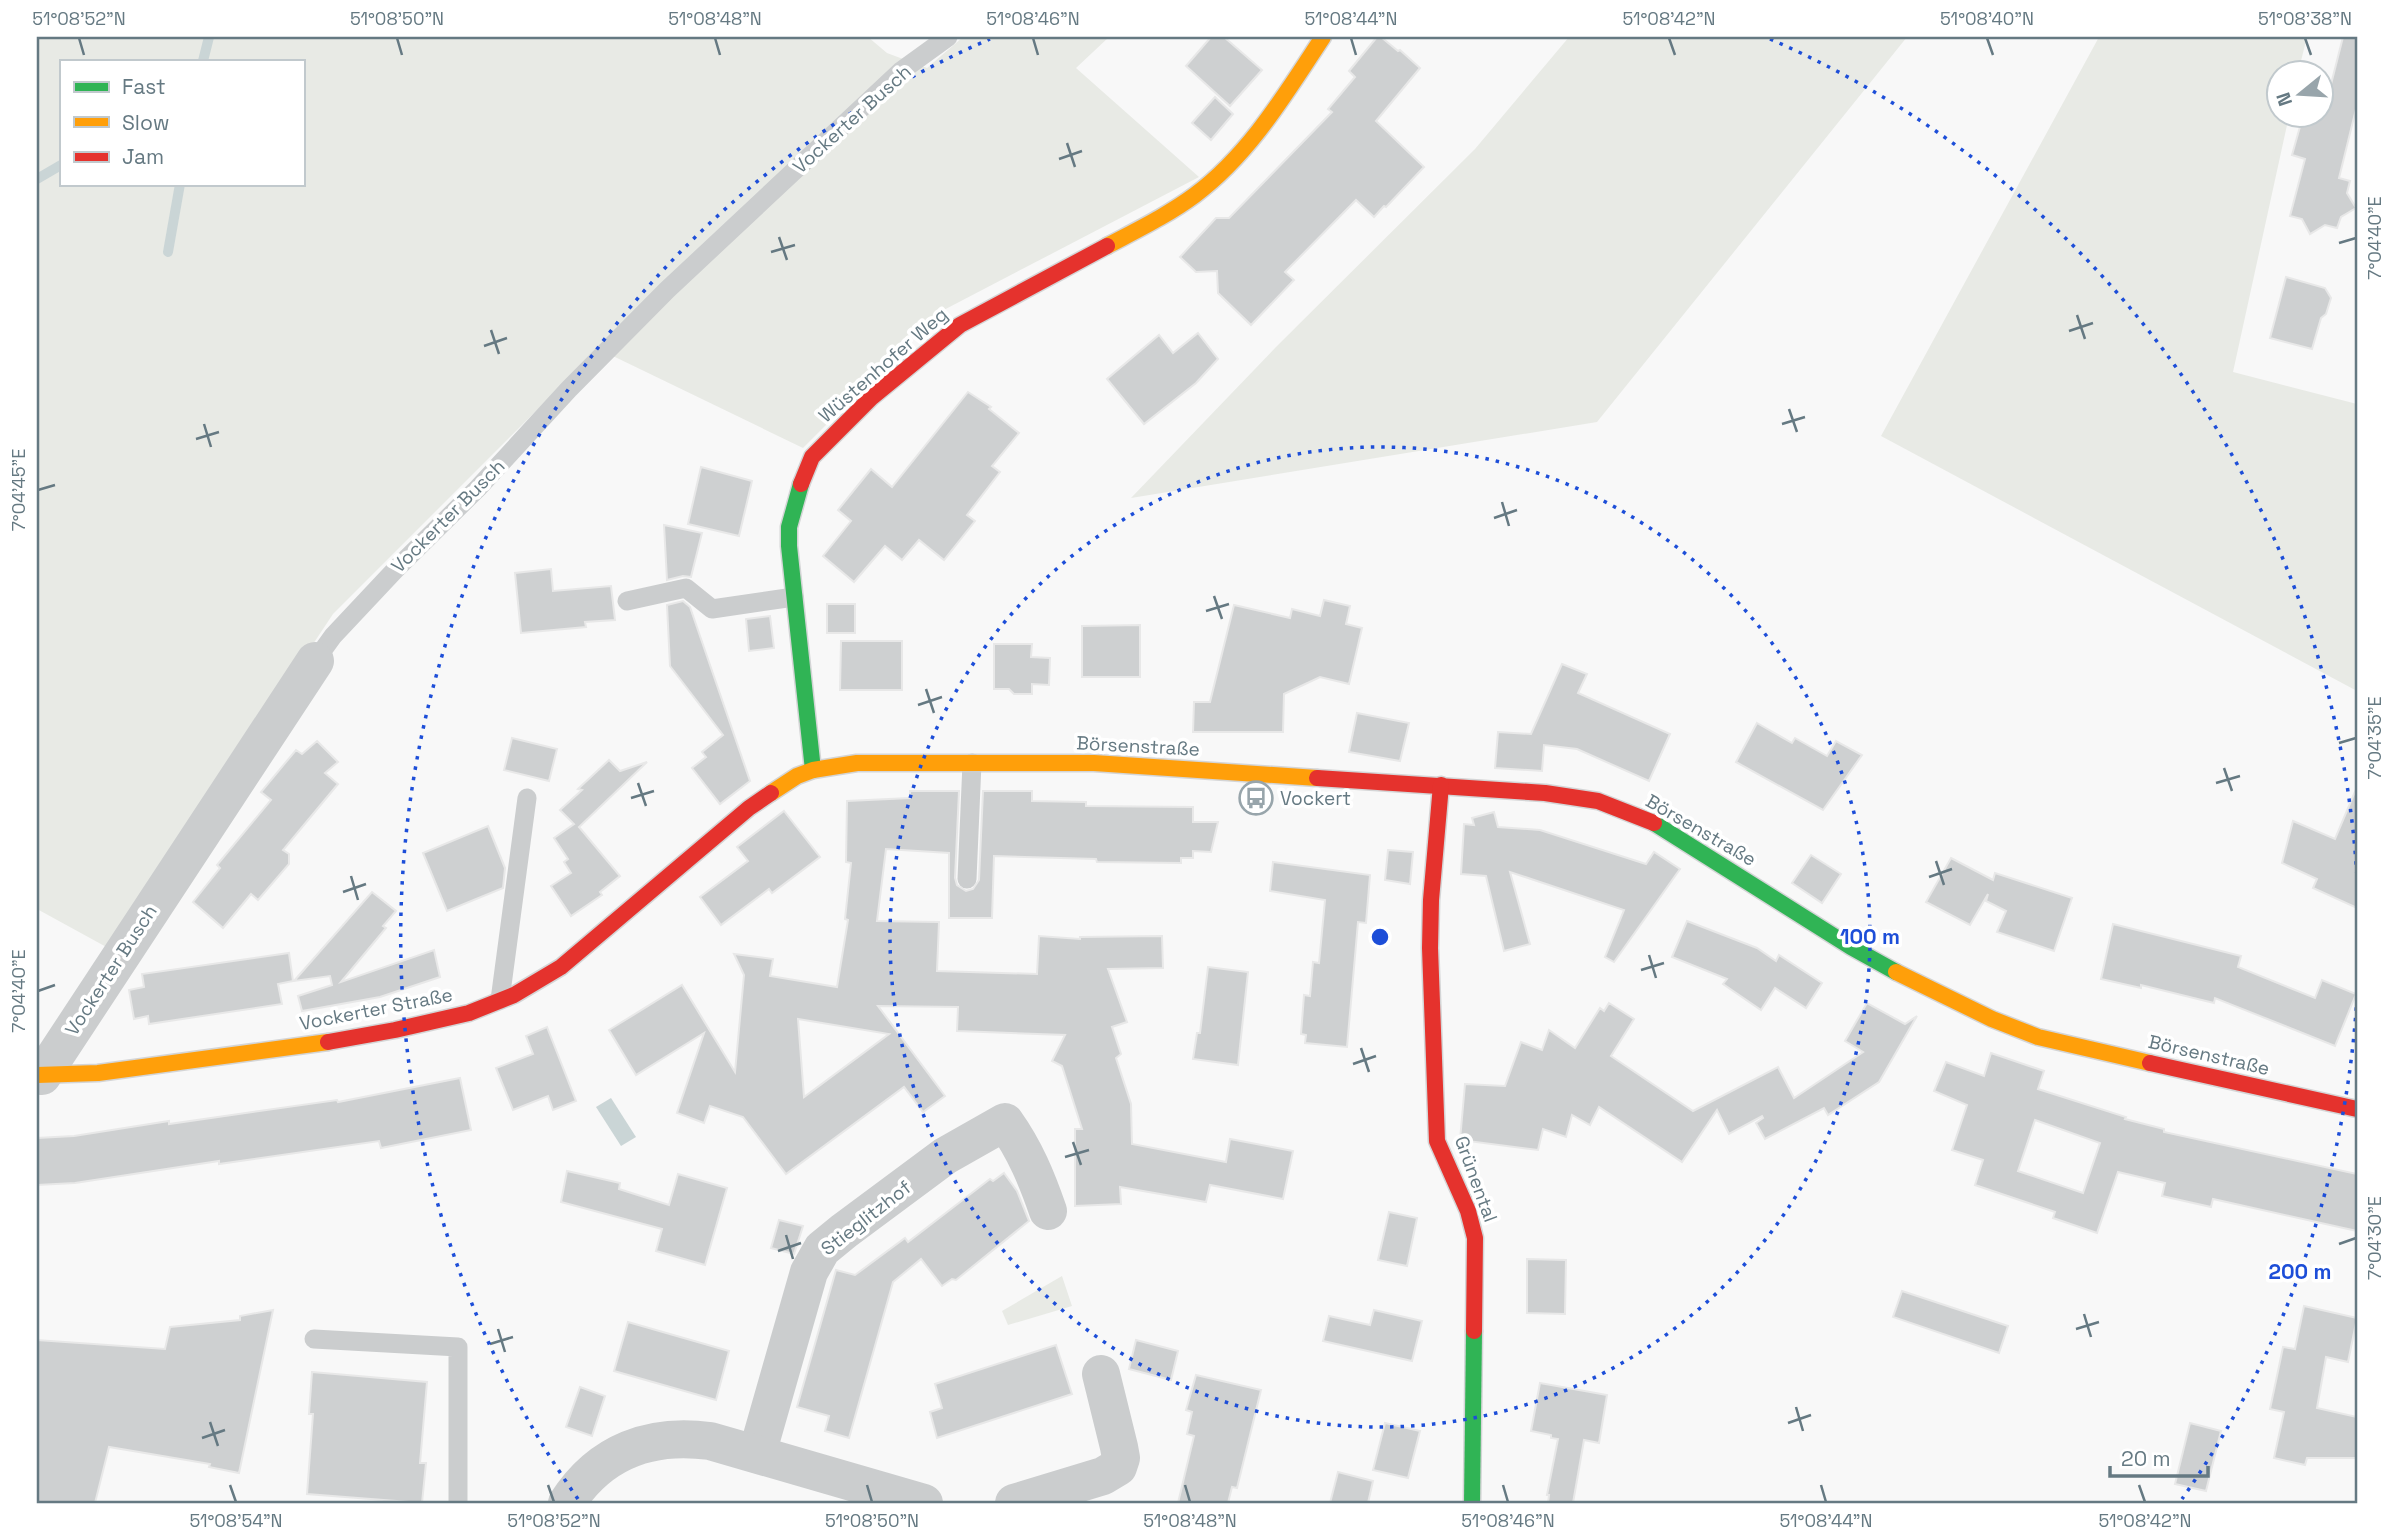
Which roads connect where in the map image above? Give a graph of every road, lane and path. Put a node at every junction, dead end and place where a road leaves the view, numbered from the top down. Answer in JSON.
{"nodes":[{"id":1,"x":948,"y":37,"type":"edge"},
{"id":2,"x":1323,"y":37,"type":"edge"},
{"id":3,"x":793,"y":597,"type":"junction"},
{"id":4,"x":627,"y":601,"type":"dead end"},
{"id":5,"x":315,"y":661,"type":"joint"},
{"id":6,"x":972,"y":763,"type":"junction"},
{"id":7,"x":813,"y":770,"type":"junction"},
{"id":8,"x":1441,"y":785,"type":"junction"},
{"id":9,"x":527,"y":798,"type":"dead end"},
{"id":10,"x":967,"y":878,"type":"dead end"},
{"id":11,"x":500,"y":1000,"type":"junction"},
{"id":12,"x":39,"y":1076,"type":"edge"},
{"id":13,"x":2357,"y":1109,"type":"edge"},
{"id":14,"x":1048,"y":1211,"type":"dead end"},
{"id":15,"x":314,"y":1339,"type":"dead end"},
{"id":16,"x":1101,"y":1374,"type":"dead end"},
{"id":17,"x":757,"y":1454,"type":"junction"},
{"id":18,"x":458,"y":1503,"type":"edge"},
{"id":19,"x":568,"y":1503,"type":"edge"},
{"id":20,"x":923,"y":1503,"type":"edge"},
{"id":21,"x":1014,"y":1503,"type":"edge"},
{"id":22,"x":1472,"y":1503,"type":"edge"}],
"edges":[{"from":1,"to":5,"type":"lane","name":"Vockerter Busch"},
{"from":2,"to":3,"type":"street","name":"Wüstenhofer Weg"},
{"from":3,"to":4,"type":"lane"},
{"from":3,"to":7,"type":"street","name":"Wüstenhofer Weg"},
{"from":5,"to":12,"type":"street","name":"Vockerter Busch"},
{"from":6,"to":7,"type":"street","name":"Börsenstraße"},
{"from":6,"to":8,"type":"street","name":"Börsenstraße"},
{"from":6,"to":10,"type":"lane"},
{"from":7,"to":11,"type":"street","name":"Vockerter Straße"},
{"from":8,"to":13,"type":"street","name":"Börsenstraße"},
{"from":8,"to":22,"type":"street","name":"Grünental"},
{"from":9,"to":11,"type":"lane"},
{"from":11,"to":12,"type":"street","name":"Vockerter Straße"},
{"from":14,"to":17,"type":"street","name":"Stieglitzhof"},
{"from":15,"to":18,"type":"lane"},
{"from":16,"to":21,"type":"street"},
{"from":17,"to":19,"type":"street"},
{"from":17,"to":20,"type":"street"}]}
